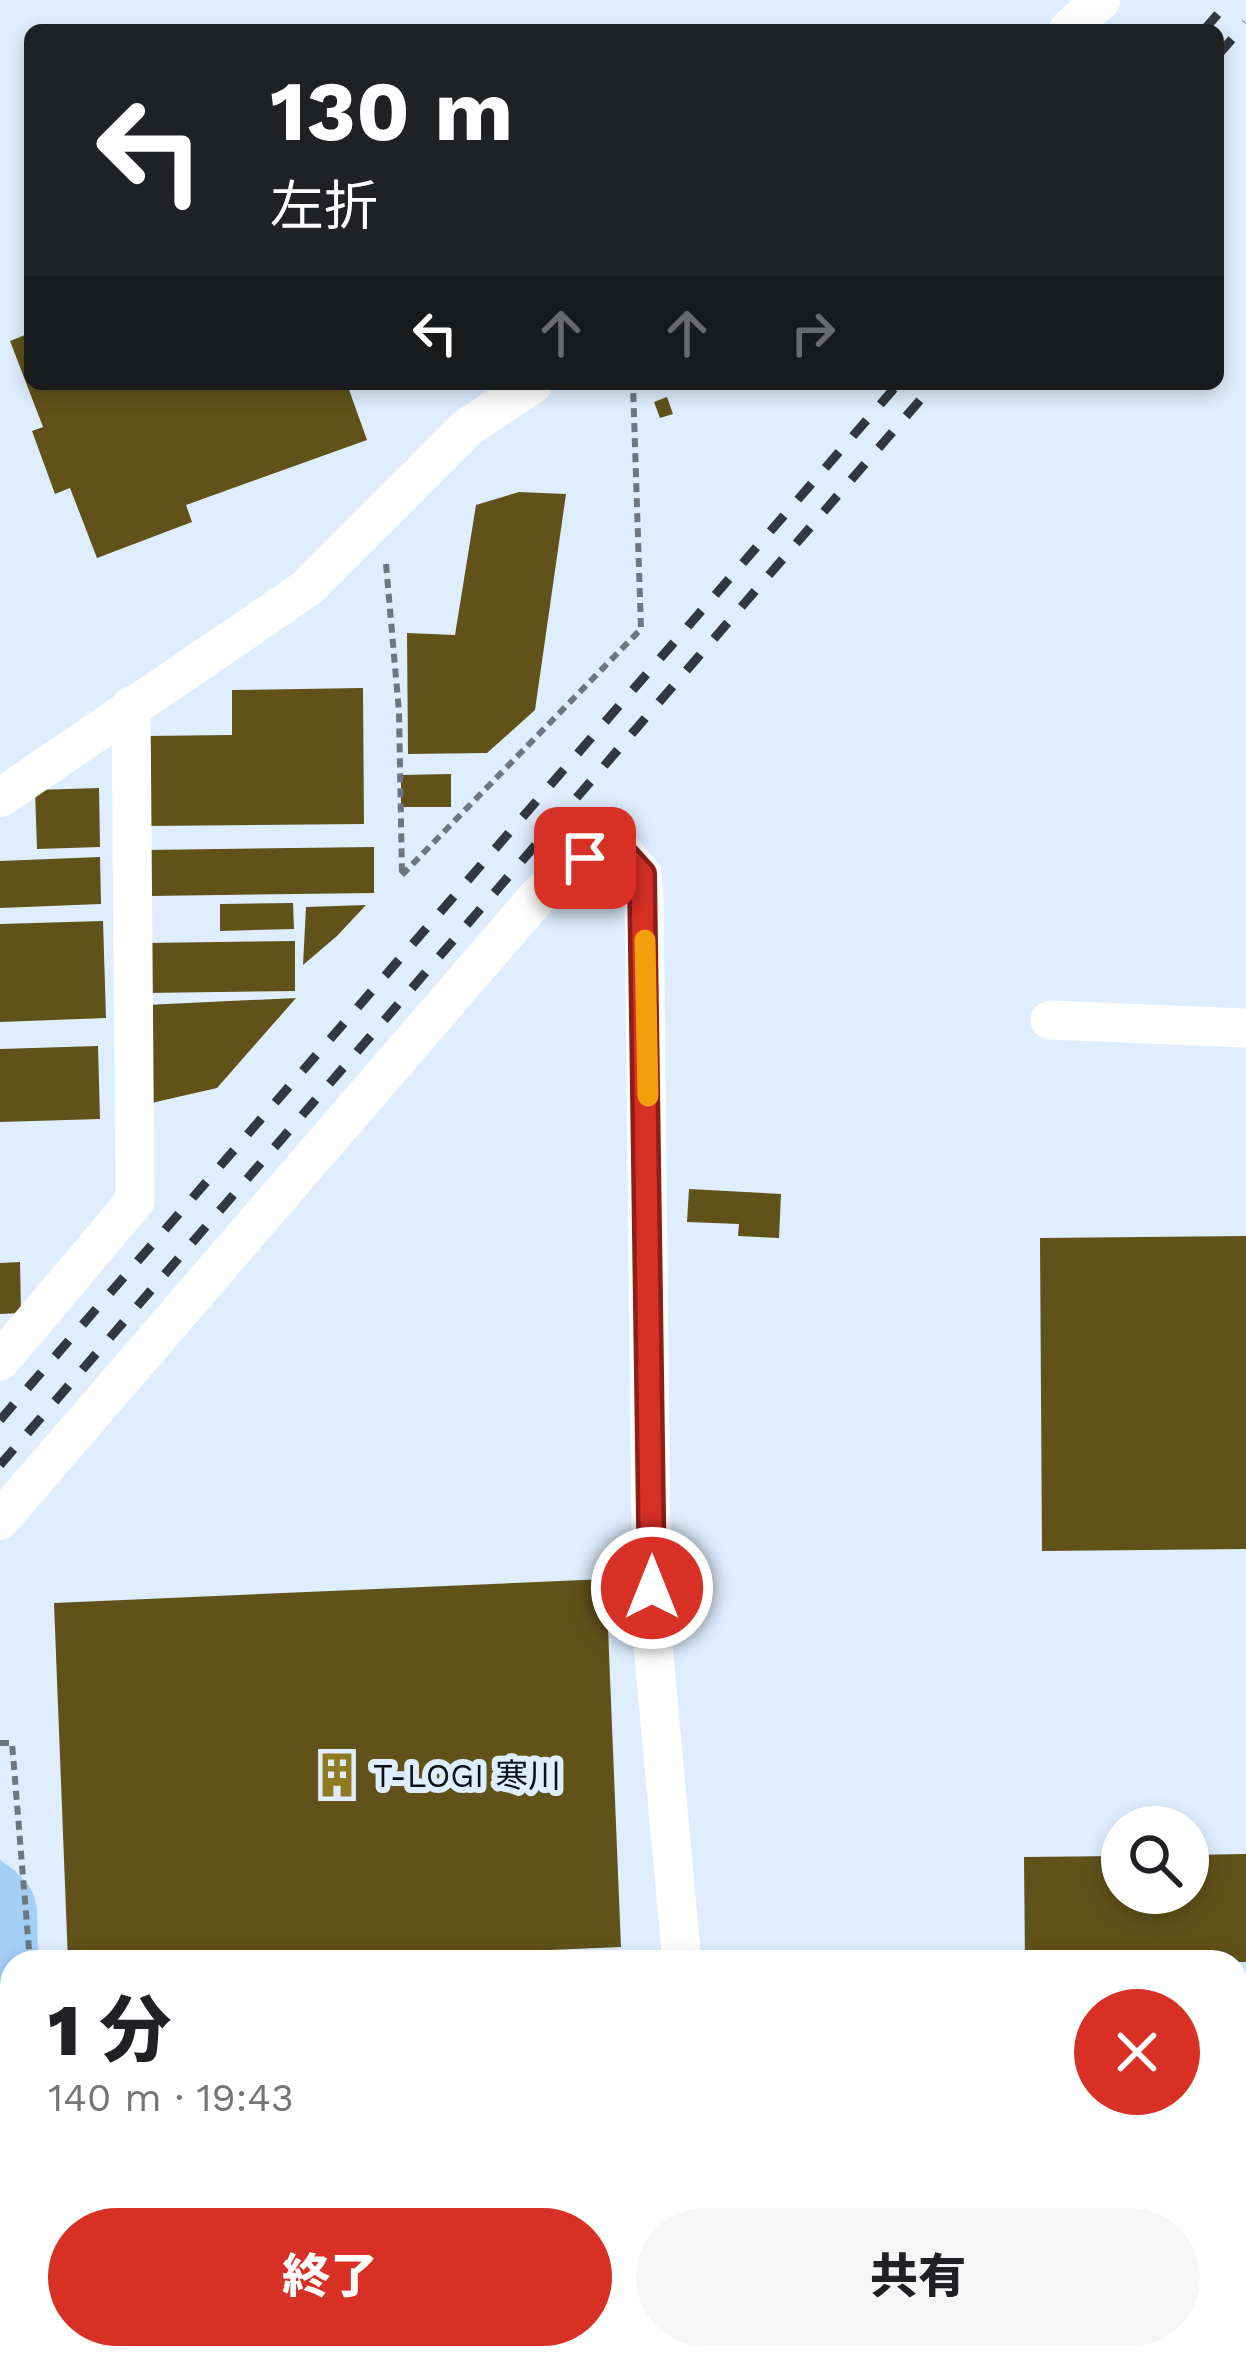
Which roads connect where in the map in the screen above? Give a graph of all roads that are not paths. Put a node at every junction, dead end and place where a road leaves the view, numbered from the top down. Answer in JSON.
{"nodes":[{"id":1,"x":1101,"y":0,"type":"edge"},
{"id":2,"x":1075,"y":24,"type":"edge"},
{"id":3,"x":524,"y":390,"type":"edge"},
{"id":4,"x":131,"y":706,"type":"junction"},
{"id":5,"x":0,"y":798,"type":"edge"},
{"id":6,"x":1050,"y":1020,"type":"dead end"},
{"id":7,"x":1246,"y":1028,"type":"edge"},
{"id":8,"x":0,"y":1361,"type":"edge"},
{"id":9,"x":0,"y":1520,"type":"edge"},
{"id":10,"x":681,"y":1950,"type":"edge"}],
"edges":[{"from":1,"to":2,"type":"street"},
{"from":3,"to":4,"type":"street"},
{"from":4,"to":5,"type":"street"},
{"from":4,"to":8,"type":"street"},
{"from":6,"to":7,"type":"street"},
{"from":9,"to":10,"type":"street"}]}
